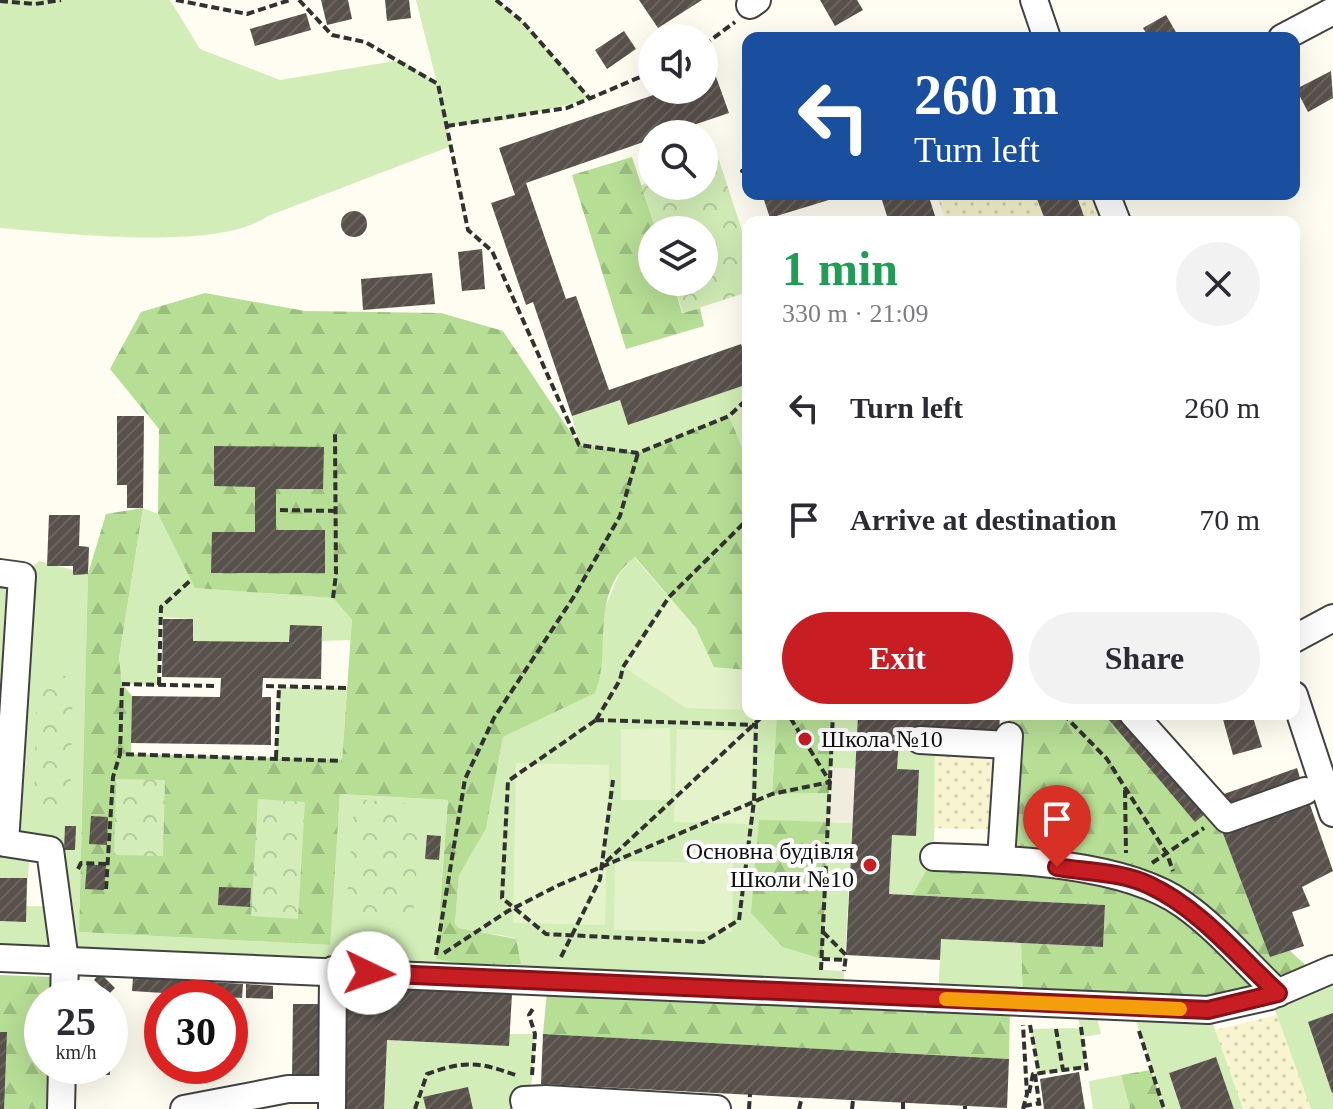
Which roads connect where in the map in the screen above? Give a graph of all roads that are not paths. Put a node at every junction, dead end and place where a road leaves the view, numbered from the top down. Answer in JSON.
{"nodes":[{"id":1,"x":1034,"y":0,"type":"edge"},
{"id":2,"x":1333,"y":11,"type":"edge"},
{"id":3,"x":1045,"y":32,"type":"edge"},
{"id":4,"x":1293,"y":32,"type":"edge"},
{"id":5,"x":0,"y":573,"type":"edge"},
{"id":6,"x":1333,"y":618,"type":"edge"},
{"id":7,"x":1300,"y":636,"type":"edge"},
{"id":8,"x":1300,"y":713,"type":"edge"},
{"id":9,"x":1138,"y":720,"type":"edge"},
{"id":10,"x":920,"y":740,"type":"dead end"},
{"id":11,"x":1305,"y":791,"type":"dead end"},
{"id":12,"x":1333,"y":813,"type":"edge"},
{"id":13,"x":934,"y":857,"type":"dead end"},
{"id":14,"x":1001,"y":859,"type":"junction"},
{"id":15,"x":0,"y":958,"type":"edge"},
{"id":16,"x":65,"y":961,"type":"junction"},
{"id":17,"x":1333,"y":969,"type":"edge"},
{"id":18,"x":333,"y":970,"type":"junction"},
{"id":19,"x":64,"y":980,"type":"edge"},
{"id":20,"x":1278,"y":993,"type":"junction"},
{"id":21,"x":62,"y":1084,"type":"edge"},
{"id":22,"x":332,"y":1099,"type":"edge"},
{"id":23,"x":525,"y":1104,"type":"edge"},
{"id":24,"x":61,"y":1109,"type":"edge"},
{"id":25,"x":184,"y":1109,"type":"edge"},
{"id":26,"x":717,"y":1109,"type":"edge"}],
"edges":[{"from":1,"to":3,"type":"street"},
{"from":2,"to":4,"type":"street"},
{"from":5,"to":16,"type":"street"},
{"from":6,"to":7,"type":"street"},
{"from":8,"to":12,"type":"street"},
{"from":9,"to":11,"type":"street"},
{"from":10,"to":14,"type":"street"},
{"from":13,"to":14,"type":"street"},
{"from":14,"to":20,"type":"street"},
{"from":15,"to":16,"type":"street"},
{"from":16,"to":18,"type":"street"},
{"from":16,"to":19,"type":"street"},
{"from":17,"to":20,"type":"street"},
{"from":18,"to":20,"type":"street"},
{"from":18,"to":22,"type":"street"},
{"from":21,"to":24,"type":"street"},
{"from":22,"to":25,"type":"street"},
{"from":23,"to":26,"type":"street"}]}
